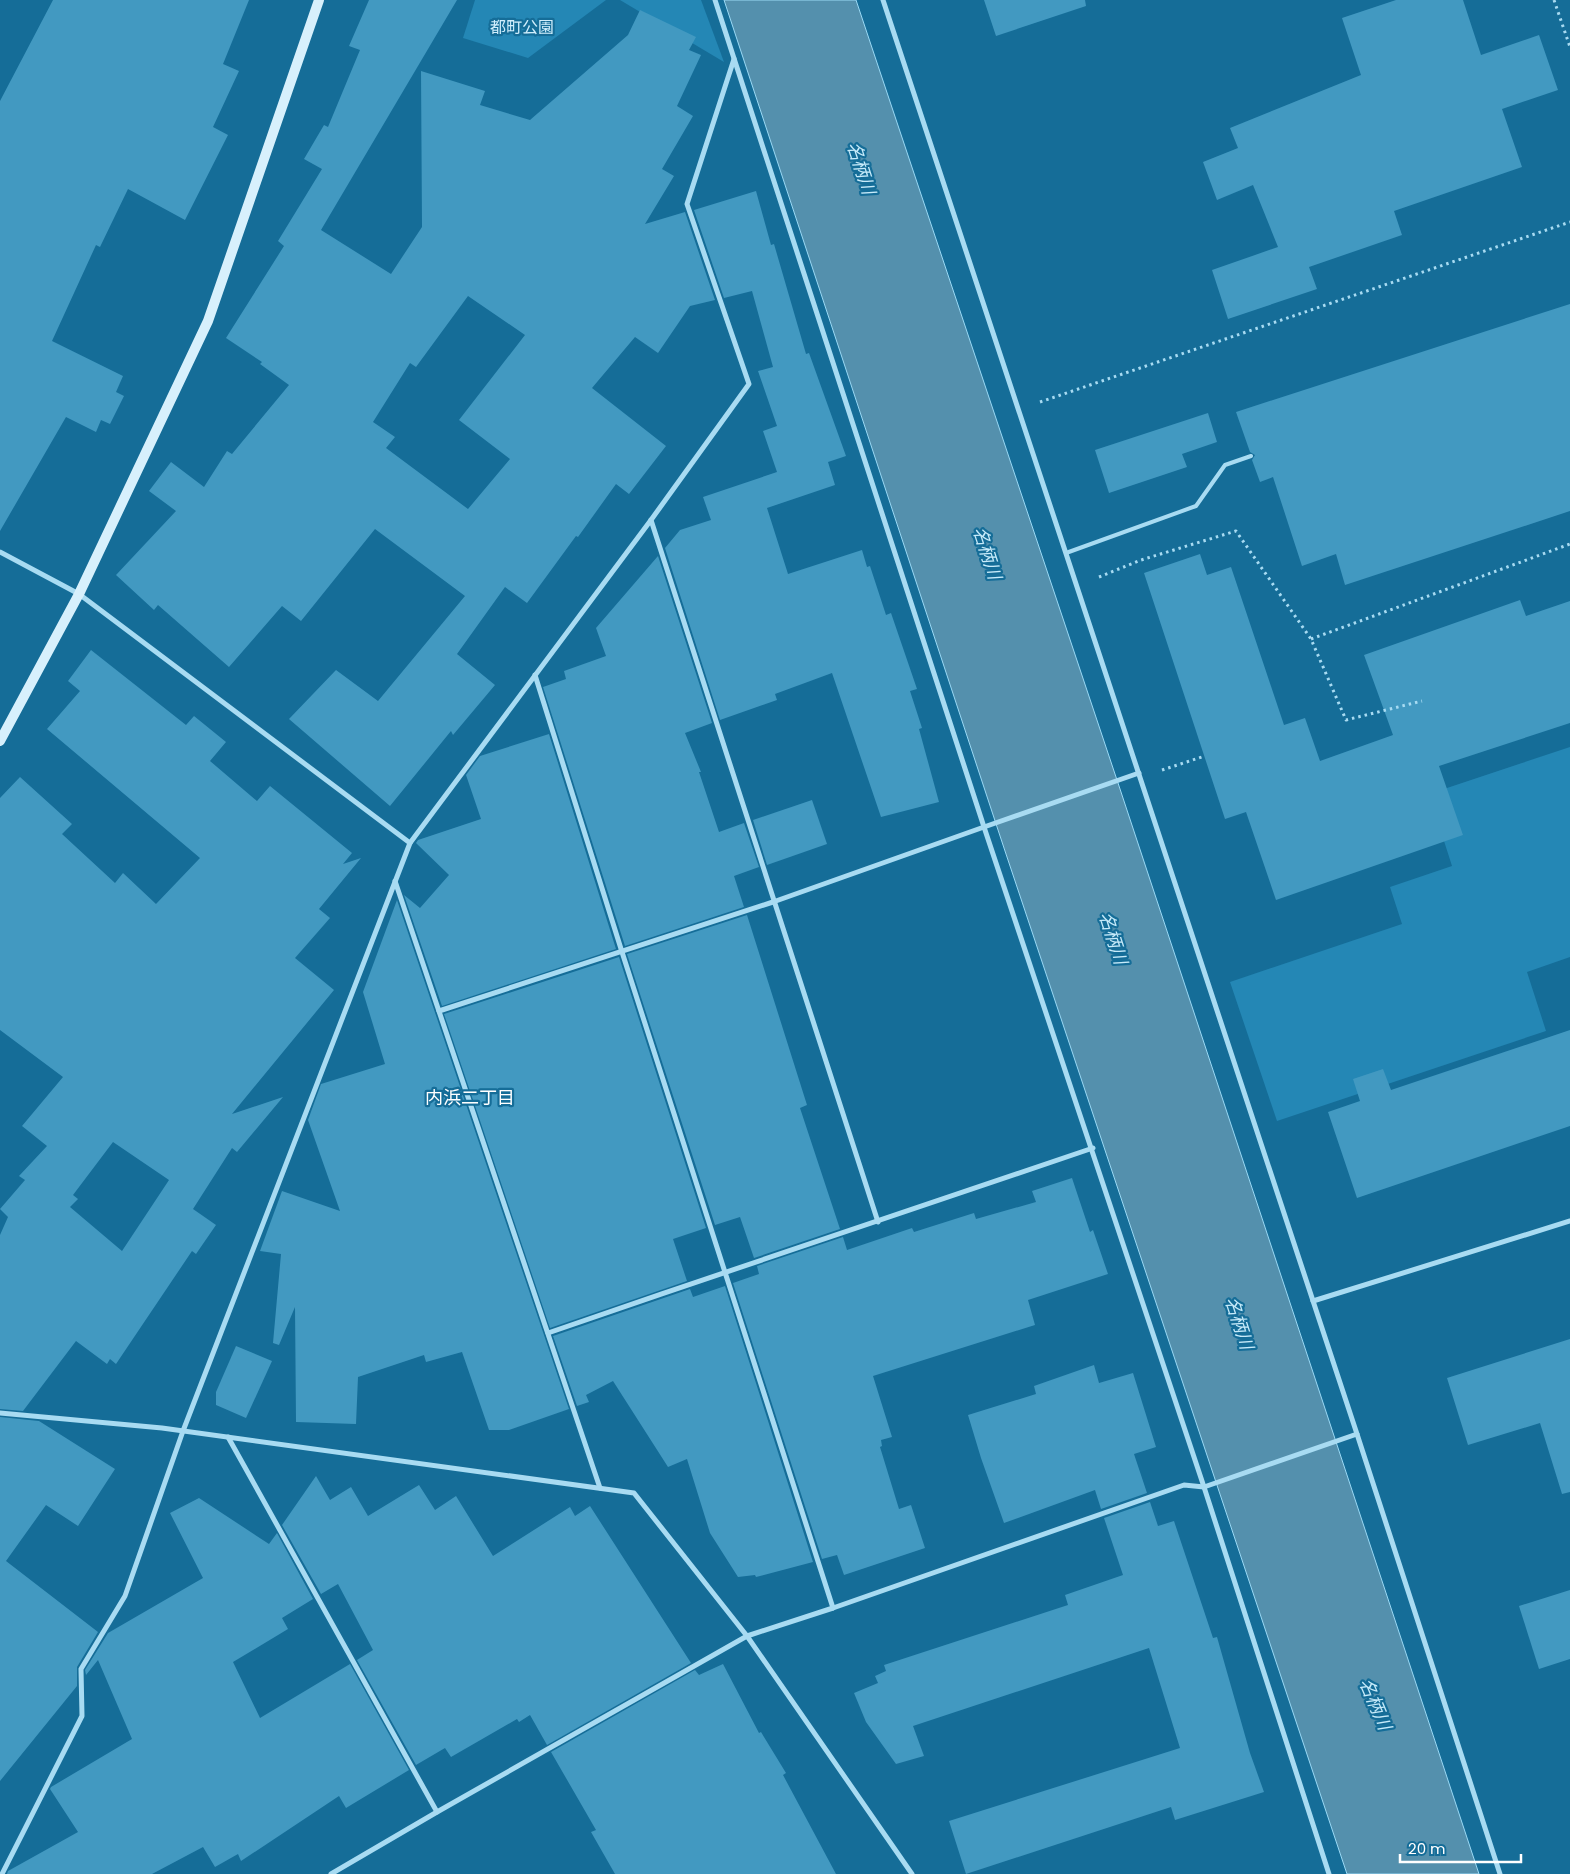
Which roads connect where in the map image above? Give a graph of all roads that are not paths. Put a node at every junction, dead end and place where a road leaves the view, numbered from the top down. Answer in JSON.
{"nodes":[{"id":1,"x":319,"y":0,"type":"edge"},
{"id":2,"x":715,"y":0,"type":"edge"},
{"id":3,"x":883,"y":0,"type":"edge"},
{"id":4,"x":734,"y":59,"type":"junction"},
{"id":5,"x":1251,"y":456,"type":"dead end"},
{"id":6,"x":651,"y":520,"type":"junction"},
{"id":7,"x":0,"y":552,"type":"edge"},
{"id":8,"x":1066,"y":553,"type":"junction"},
{"id":9,"x":79,"y":594,"type":"junction"},
{"id":10,"x":535,"y":675,"type":"junction"},
{"id":11,"x":0,"y":741,"type":"edge"},
{"id":12,"x":1139,"y":773,"type":"junction"},
{"id":13,"x":984,"y":826,"type":"junction"},
{"id":14,"x":410,"y":843,"type":"junction"},
{"id":15,"x":395,"y":881,"type":"junction"},
{"id":16,"x":773,"y":902,"type":"junction"},
{"id":17,"x":622,"y":952,"type":"junction"},
{"id":18,"x":440,"y":1011,"type":"junction"},
{"id":19,"x":1092,"y":1148,"type":"junction"},
{"id":20,"x":1570,"y":1221,"type":"edge"},
{"id":21,"x":878,"y":1222,"type":"junction"},
{"id":22,"x":725,"y":1271,"type":"junction"},
{"id":23,"x":1313,"y":1301,"type":"junction"},
{"id":24,"x":548,"y":1333,"type":"junction"},
{"id":25,"x":0,"y":1413,"type":"edge"},
{"id":26,"x":183,"y":1432,"type":"junction"},
{"id":27,"x":1357,"y":1434,"type":"junction"},
{"id":28,"x":228,"y":1438,"type":"junction"},
{"id":29,"x":1204,"y":1487,"type":"junction"},
{"id":30,"x":600,"y":1488,"type":"junction"},
{"id":31,"x":833,"y":1608,"type":"junction"},
{"id":32,"x":747,"y":1636,"type":"junction"},
{"id":33,"x":437,"y":1812,"type":"junction"},
{"id":34,"x":2,"y":1874,"type":"edge"},
{"id":35,"x":331,"y":1874,"type":"edge"},
{"id":36,"x":912,"y":1874,"type":"edge"},
{"id":37,"x":1329,"y":1874,"type":"edge"},
{"id":38,"x":1500,"y":1874,"type":"edge"}],
"edges":[{"from":1,"to":9,"type":"street"},
{"from":2,"to":4,"type":"street"},
{"from":3,"to":8,"type":"street"},
{"from":4,"to":6,"type":"street"},
{"from":4,"to":13,"type":"street"},
{"from":5,"to":8,"type":"lane"},
{"from":6,"to":10,"type":"street"},
{"from":6,"to":16,"type":"street"},
{"from":7,"to":9,"type":"street"},
{"from":8,"to":12,"type":"street"},
{"from":9,"to":11,"type":"street"},
{"from":9,"to":14,"type":"street"},
{"from":10,"to":14,"type":"street"},
{"from":10,"to":17,"type":"street"},
{"from":12,"to":13,"type":"street"},
{"from":12,"to":23,"type":"street"},
{"from":13,"to":16,"type":"street"},
{"from":13,"to":19,"type":"street"},
{"from":14,"to":15,"type":"street"},
{"from":15,"to":18,"type":"street"},
{"from":15,"to":26,"type":"street"},
{"from":16,"to":17,"type":"street"},
{"from":16,"to":21,"type":"street"},
{"from":17,"to":18,"type":"street"},
{"from":17,"to":22,"type":"street"},
{"from":18,"to":24,"type":"street"},
{"from":19,"to":21,"type":"street"},
{"from":19,"to":29,"type":"street"},
{"from":20,"to":23,"type":"street"},
{"from":21,"to":22,"type":"street"},
{"from":22,"to":24,"type":"street"},
{"from":22,"to":31,"type":"street"},
{"from":23,"to":27,"type":"street"},
{"from":24,"to":30,"type":"street"},
{"from":25,"to":26,"type":"street"},
{"from":26,"to":28,"type":"street"},
{"from":26,"to":34,"type":"street"},
{"from":27,"to":29,"type":"street"},
{"from":27,"to":38,"type":"street"},
{"from":28,"to":30,"type":"street"},
{"from":28,"to":33,"type":"street"},
{"from":29,"to":31,"type":"street"},
{"from":29,"to":37,"type":"street"},
{"from":30,"to":32,"type":"street"},
{"from":31,"to":32,"type":"street"},
{"from":32,"to":33,"type":"street"},
{"from":32,"to":36,"type":"street"},
{"from":33,"to":35,"type":"street"}]}
